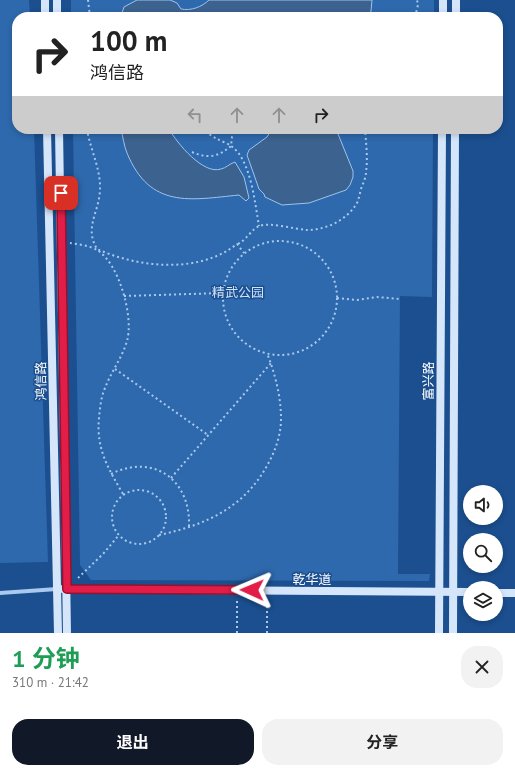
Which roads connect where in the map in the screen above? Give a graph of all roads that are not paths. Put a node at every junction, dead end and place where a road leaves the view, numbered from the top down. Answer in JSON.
{"nodes":[{"id":1,"x":45,"y":0,"type":"edge"},
{"id":2,"x":57,"y":0,"type":"edge"},
{"id":3,"x":443,"y":0,"type":"edge"},
{"id":4,"x":456,"y":0,"type":"edge"},
{"id":5,"x":45,"y":12,"type":"edge"},
{"id":6,"x":57,"y":12,"type":"edge"},
{"id":7,"x":443,"y":12,"type":"edge"},
{"id":8,"x":456,"y":12,"type":"edge"},
{"id":9,"x":48,"y":134,"type":"edge"},
{"id":10,"x":59,"y":134,"type":"edge"},
{"id":11,"x":442,"y":134,"type":"edge"},
{"id":12,"x":455,"y":134,"type":"edge"},
{"id":13,"x":58,"y":589,"type":"junction"},
{"id":14,"x":67,"y":589,"type":"junction"},
{"id":15,"x":439,"y":592,"type":"junction"},
{"id":16,"x":453,"y":592,"type":"junction"},
{"id":17,"x":463,"y":592,"type":"edge"},
{"id":18,"x":503,"y":592,"type":"edge"},
{"id":19,"x":0,"y":593,"type":"edge"},
{"id":20,"x":515,"y":593,"type":"edge"},
{"id":21,"x":58,"y":633,"type":"edge"},
{"id":22,"x":67,"y":633,"type":"edge"},
{"id":23,"x":439,"y":633,"type":"edge"},
{"id":24,"x":453,"y":633,"type":"edge"}],
"edges":[{"from":1,"to":5,"type":"street"},
{"from":2,"to":6,"type":"street"},
{"from":3,"to":7,"type":"street"},
{"from":4,"to":8,"type":"street"},
{"from":9,"to":13,"type":"street","name":"鸿信路"},
{"from":10,"to":14,"type":"street","name":"鸿信路"},
{"from":11,"to":15,"type":"street","name":"富兴路"},
{"from":12,"to":16,"type":"street","name":"富兴路"},
{"from":13,"to":14,"type":"street","name":"乾华道"},
{"from":13,"to":19,"type":"street"},
{"from":13,"to":21,"type":"street","name":"鸿信路"},
{"from":14,"to":15,"type":"street","name":"乾华道"},
{"from":14,"to":22,"type":"street","name":"鸿信路"},
{"from":15,"to":16,"type":"street","name":"乾华道"},
{"from":15,"to":23,"type":"street","name":"富兴路"},
{"from":16,"to":17,"type":"street","name":"乾华道"},
{"from":16,"to":24,"type":"street","name":"富兴路"},
{"from":18,"to":20,"type":"street"}]}
